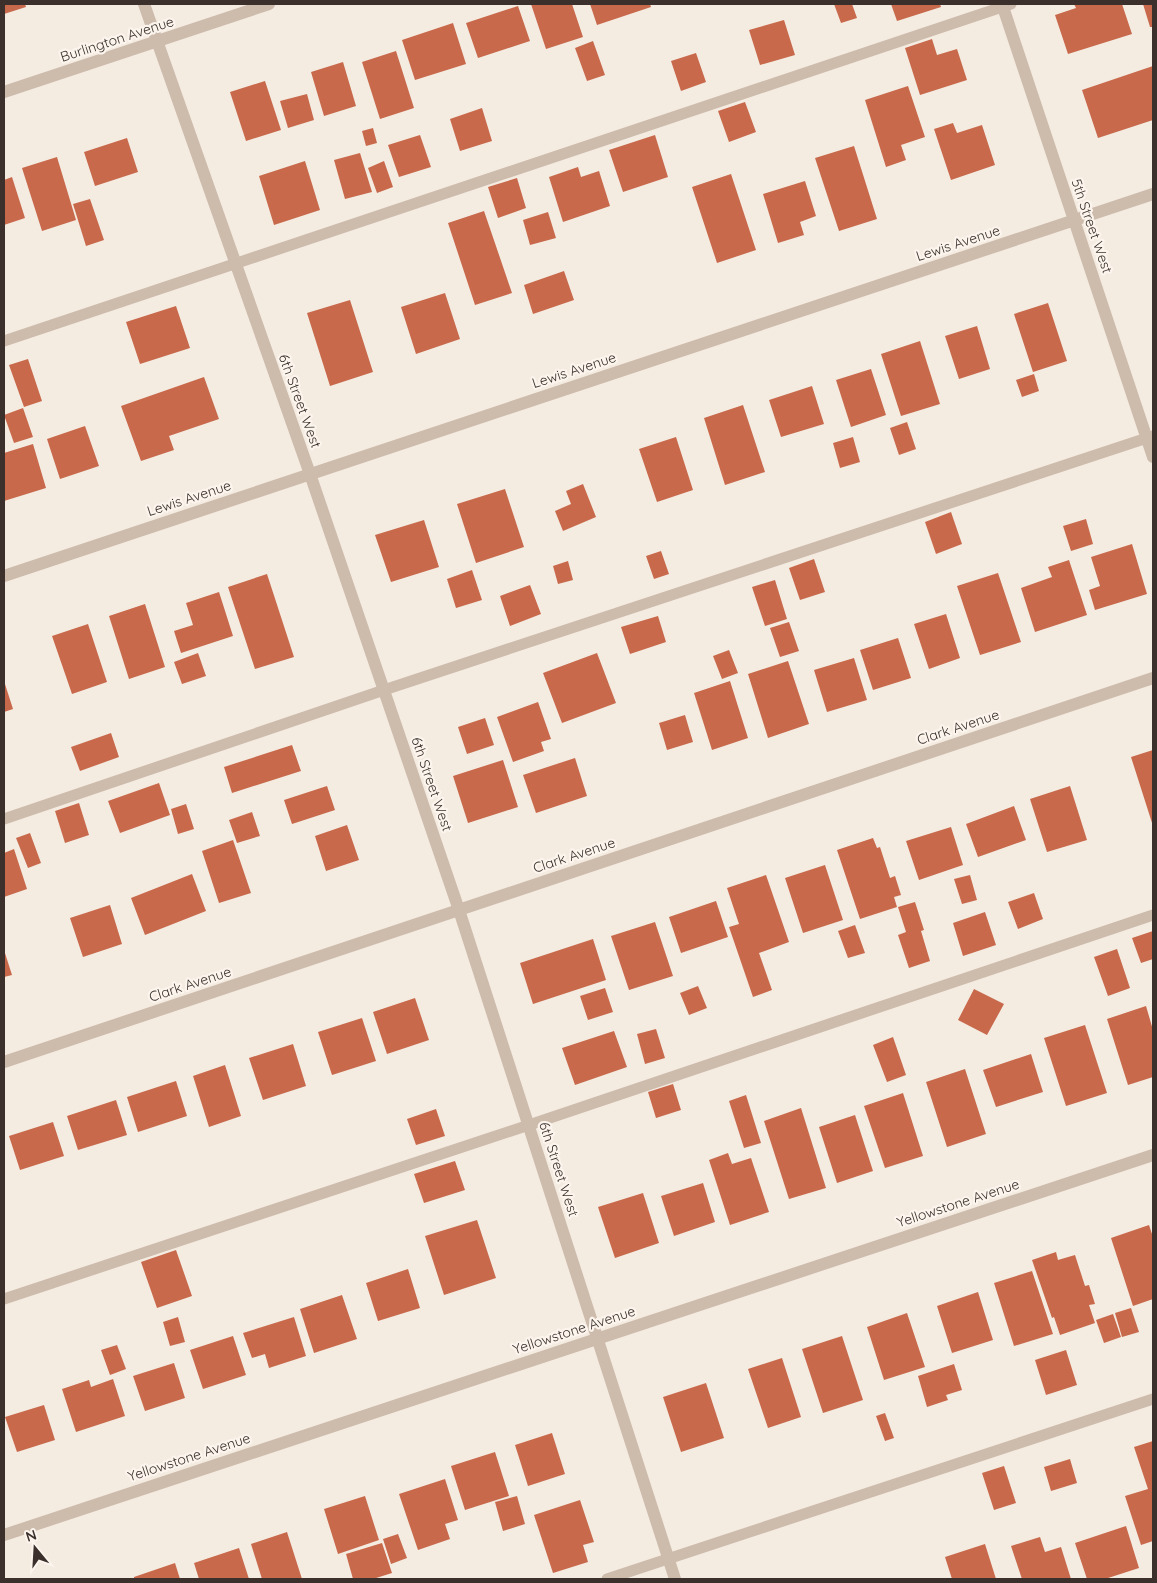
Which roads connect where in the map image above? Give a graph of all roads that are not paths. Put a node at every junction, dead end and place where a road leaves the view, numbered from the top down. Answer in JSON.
{"nodes":[{"id":1,"x":144,"y":4,"type":"edge"},
{"id":2,"x":269,"y":4,"type":"edge"},
{"id":3,"x":1005,"y":5,"type":"edge"},
{"id":4,"x":155,"y":42,"type":"junction"},
{"id":5,"x":4,"y":92,"type":"edge"},
{"id":6,"x":1153,"y":194,"type":"edge"},
{"id":7,"x":1074,"y":220,"type":"junction"},
{"id":8,"x":234,"y":263,"type":"junction"},
{"id":9,"x":4,"y":341,"type":"edge"},
{"id":10,"x":1150,"y":437,"type":"edge"},
{"id":11,"x":1153,"y":457,"type":"edge"},
{"id":12,"x":310,"y":474,"type":"junction"},
{"id":13,"x":4,"y":576,"type":"edge"},
{"id":14,"x":1153,"y":678,"type":"edge"},
{"id":15,"x":384,"y":690,"type":"junction"},
{"id":16,"x":4,"y":820,"type":"edge"},
{"id":17,"x":459,"y":910,"type":"junction"},
{"id":18,"x":1153,"y":915,"type":"edge"},
{"id":19,"x":4,"y":1062,"type":"edge"},
{"id":20,"x":529,"y":1125,"type":"junction"},
{"id":21,"x":1153,"y":1154,"type":"edge"},
{"id":22,"x":4,"y":1299,"type":"edge"},
{"id":23,"x":598,"y":1338,"type":"junction"},
{"id":24,"x":1153,"y":1399,"type":"edge"},
{"id":25,"x":4,"y":1534,"type":"edge"},
{"id":26,"x":668,"y":1559,"type":"junction"},
{"id":27,"x":607,"y":1579,"type":"edge"},
{"id":28,"x":674,"y":1579,"type":"edge"}],
"edges":[{"from":1,"to":4,"type":"street","name":"6th Street West"},
{"from":2,"to":4,"type":"street","name":"Burlington Avenue"},
{"from":3,"to":7,"type":"street","name":"5th Street West"},
{"from":3,"to":8,"type":"lane"},
{"from":4,"to":5,"type":"street","name":"Burlington Avenue"},
{"from":4,"to":8,"type":"street","name":"6th Street West"},
{"from":6,"to":7,"type":"street","name":"Lewis Avenue"},
{"from":7,"to":10,"type":"street","name":"5th Street West"},
{"from":7,"to":12,"type":"street","name":"Lewis Avenue"},
{"from":8,"to":9,"type":"lane"},
{"from":8,"to":12,"type":"street","name":"6th Street West"},
{"from":10,"to":11,"type":"street","name":"5th Street West"},
{"from":10,"to":15,"type":"lane"},
{"from":12,"to":13,"type":"street","name":"Lewis Avenue"},
{"from":12,"to":15,"type":"street","name":"6th Street West"},
{"from":14,"to":17,"type":"street","name":"Clark Avenue"},
{"from":15,"to":16,"type":"lane"},
{"from":15,"to":17,"type":"street","name":"6th Street West"},
{"from":17,"to":19,"type":"street","name":"Clark Avenue"},
{"from":17,"to":20,"type":"street","name":"6th Street West"},
{"from":18,"to":20,"type":"lane"},
{"from":20,"to":22,"type":"lane"},
{"from":20,"to":23,"type":"street","name":"6th Street West"},
{"from":21,"to":23,"type":"street","name":"Yellowstone Avenue"},
{"from":23,"to":25,"type":"street","name":"Yellowstone Avenue"},
{"from":23,"to":26,"type":"street","name":"6th Street West"},
{"from":24,"to":26,"type":"lane"},
{"from":26,"to":27,"type":"lane"},
{"from":26,"to":28,"type":"street","name":"6th Street West"}]}
